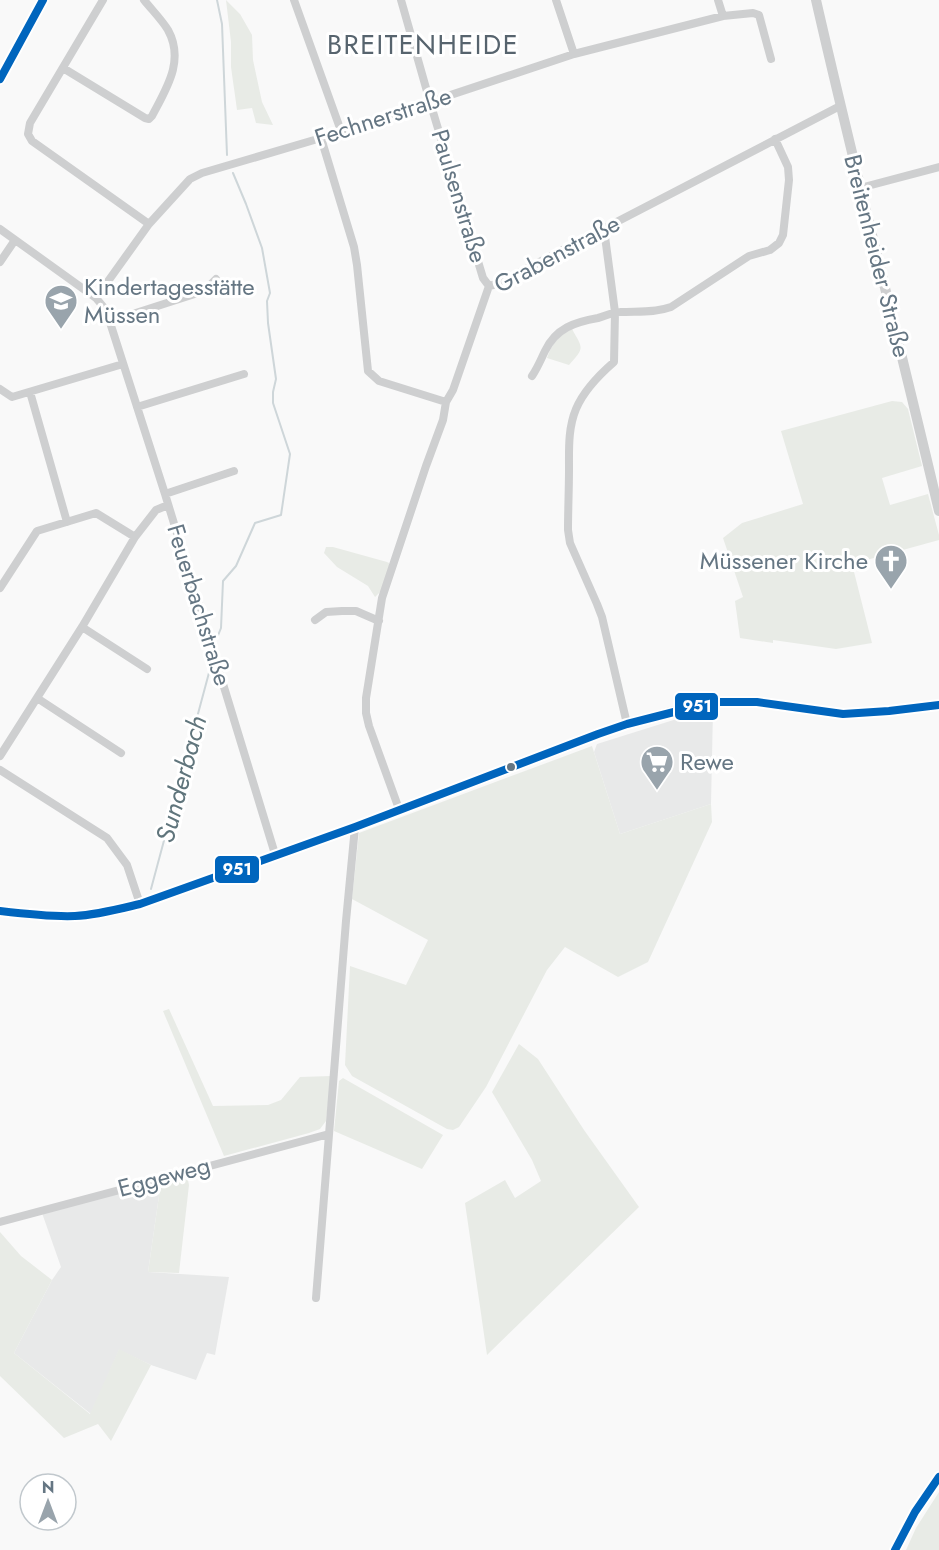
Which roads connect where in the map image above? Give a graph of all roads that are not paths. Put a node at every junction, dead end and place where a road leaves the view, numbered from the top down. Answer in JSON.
{"nodes":[{"id":1,"x":43,"y":0,"type":"edge"},
{"id":2,"x":103,"y":0,"type":"edge"},
{"id":3,"x":144,"y":0,"type":"edge"},
{"id":4,"x":294,"y":0,"type":"edge"},
{"id":5,"x":401,"y":0,"type":"edge"},
{"id":6,"x":556,"y":0,"type":"edge"},
{"id":7,"x":718,"y":0,"type":"edge"},
{"id":8,"x":816,"y":0,"type":"edge"},
{"id":9,"x":723,"y":16,"type":"junction"},
{"id":10,"x":574,"y":54,"type":"junction"},
{"id":11,"x":771,"y":59,"type":"dead end"},
{"id":12,"x":63,"y":68,"type":"junction"},
{"id":13,"x":0,"y":79,"type":"edge"},
{"id":14,"x":430,"y":102,"type":"junction"},
{"id":15,"x":840,"y":106,"type":"junction"},
{"id":16,"x":341,"y":131,"type":"junction"},
{"id":17,"x":321,"y":138,"type":"junction"},
{"id":18,"x":775,"y":139,"type":"junction"},
{"id":19,"x":939,"y":167,"type":"edge"},
{"id":20,"x":860,"y":188,"type":"junction"},
{"id":21,"x":149,"y":224,"type":"junction"},
{"id":22,"x":0,"y":229,"type":"edge"},
{"id":23,"x":604,"y":229,"type":"junction"},
{"id":24,"x":15,"y":240,"type":"junction"},
{"id":25,"x":0,"y":262,"type":"edge"},
{"id":26,"x":216,"y":279,"type":"dead end"},
{"id":27,"x":489,"y":286,"type":"junction"},
{"id":28,"x":96,"y":298,"type":"junction"},
{"id":29,"x":615,"y":312,"type":"junction"},
{"id":30,"x":111,"y":321,"type":"junction"},
{"id":31,"x":123,"y":364,"type":"junction"},
{"id":32,"x":244,"y":374,"type":"dead end"},
{"id":33,"x":532,"y":376,"type":"dead end"},
{"id":34,"x":0,"y":389,"type":"edge"},
{"id":35,"x":30,"y":392,"type":"junction"},
{"id":36,"x":446,"y":402,"type":"junction"},
{"id":37,"x":137,"y":407,"type":"junction"},
{"id":38,"x":234,"y":471,"type":"dead end"},
{"id":39,"x":165,"y":494,"type":"junction"},
{"id":40,"x":168,"y":505,"type":"junction"},
{"id":41,"x":939,"y":511,"type":"edge"},
{"id":42,"x":67,"y":522,"type":"junction"},
{"id":43,"x":135,"y":537,"type":"junction"},
{"id":44,"x":0,"y":588,"type":"edge"},
{"id":45,"x":315,"y":620,"type":"dead end"},
{"id":46,"x":379,"y":621,"type":"junction"},
{"id":47,"x":82,"y":627,"type":"junction"},
{"id":48,"x":147,"y":669,"type":"dead end"},
{"id":49,"x":37,"y":698,"type":"junction"},
{"id":50,"x":939,"y":705,"type":"edge"},
{"id":51,"x":627,"y":724,"type":"junction"},
{"id":52,"x":121,"y":753,"type":"dead end"},
{"id":53,"x":0,"y":756,"type":"edge"},
{"id":54,"x":0,"y":770,"type":"edge"},
{"id":55,"x":399,"y":809,"type":"junction"},
{"id":56,"x":355,"y":827,"type":"junction"},
{"id":57,"x":275,"y":854,"type":"junction"},
{"id":58,"x":140,"y":904,"type":"junction"},
{"id":59,"x":0,"y":911,"type":"edge"},
{"id":60,"x":329,"y":1134,"type":"junction"},
{"id":61,"x":0,"y":1221,"type":"edge"},
{"id":62,"x":316,"y":1298,"type":"dead end"},
{"id":63,"x":939,"y":1477,"type":"edge"},
{"id":64,"x":895,"y":1550,"type":"edge"}],
"edges":[{"from":1,"to":13,"type":"street"},
{"from":2,"to":12,"type":"street"},
{"from":3,"to":12,"type":"street"},
{"from":4,"to":16,"type":"street"},
{"from":5,"to":14,"type":"street","name":"Paulsenstraße"},
{"from":6,"to":10,"type":"street"},
{"from":7,"to":9,"type":"street"},
{"from":8,"to":15,"type":"street","name":"Breitenheider Straße"},
{"from":9,"to":10,"type":"street","name":"Fechnerstraße"},
{"from":9,"to":11,"type":"street","name":"Fechnerstraße"},
{"from":10,"to":14,"type":"street","name":"Fechnerstraße"},
{"from":12,"to":21,"type":"street"},
{"from":14,"to":16,"type":"street","name":"Fechnerstraße"},
{"from":14,"to":27,"type":"street","name":"Paulsenstraße"},
{"from":15,"to":18,"type":"street","name":"Grabenstraße"},
{"from":15,"to":20,"type":"street","name":"Breitenheider Straße"},
{"from":16,"to":17,"type":"street","name":"Fechnerstraße"},
{"from":17,"to":21,"type":"street","name":"Fechnerstraße"},
{"from":17,"to":36,"type":"street"},
{"from":18,"to":23,"type":"street","name":"Grabenstraße"},
{"from":18,"to":29,"type":"street"},
{"from":19,"to":20,"type":"street"},
{"from":20,"to":41,"type":"street","name":"Breitenheider Straße"},
{"from":21,"to":28,"type":"street","name":"Fechnerstraße"},
{"from":22,"to":24,"type":"street","name":"Feuerbachstraße"},
{"from":23,"to":27,"type":"street","name":"Grabenstraße"},
{"from":23,"to":29,"type":"street"},
{"from":24,"to":25,"type":"street"},
{"from":24,"to":28,"type":"street","name":"Feuerbachstraße"},
{"from":26,"to":30,"type":"street"},
{"from":27,"to":36,"type":"street","name":"Grabenstraße"},
{"from":28,"to":30,"type":"street","name":"Feuerbachstraße"},
{"from":29,"to":33,"type":"street"},
{"from":29,"to":51,"type":"street"},
{"from":30,"to":31,"type":"street","name":"Feuerbachstraße"},
{"from":31,"to":35,"type":"street"},
{"from":31,"to":37,"type":"street","name":"Feuerbachstraße"},
{"from":32,"to":37,"type":"street"},
{"from":34,"to":35,"type":"street"},
{"from":35,"to":42,"type":"street"},
{"from":36,"to":46,"type":"street","name":"Grabenstraße"},
{"from":37,"to":39,"type":"street","name":"Feuerbachstraße"},
{"from":38,"to":39,"type":"street","name":"Feuerbachstraße"},
{"from":39,"to":40,"type":"street","name":"Feuerbachstraße"},
{"from":40,"to":43,"type":"street"},
{"from":40,"to":57,"type":"street","name":"Feuerbachstraße"},
{"from":42,"to":43,"type":"street"},
{"from":42,"to":44,"type":"street"},
{"from":43,"to":47,"type":"street"},
{"from":45,"to":46,"type":"street"},
{"from":46,"to":55,"type":"street","name":"Grabenstraße"},
{"from":47,"to":48,"type":"street"},
{"from":47,"to":49,"type":"street"},
{"from":49,"to":52,"type":"street"},
{"from":49,"to":53,"type":"street"},
{"from":50,"to":51,"type":"street"},
{"from":51,"to":55,"type":"street"},
{"from":54,"to":58,"type":"street"},
{"from":55,"to":56,"type":"street"},
{"from":56,"to":57,"type":"street"},
{"from":56,"to":60,"type":"street"},
{"from":57,"to":58,"type":"street"},
{"from":58,"to":59,"type":"street"},
{"from":60,"to":61,"type":"street","name":"Eggeweg"},
{"from":60,"to":62,"type":"street"},
{"from":63,"to":64,"type":"street"}]}
